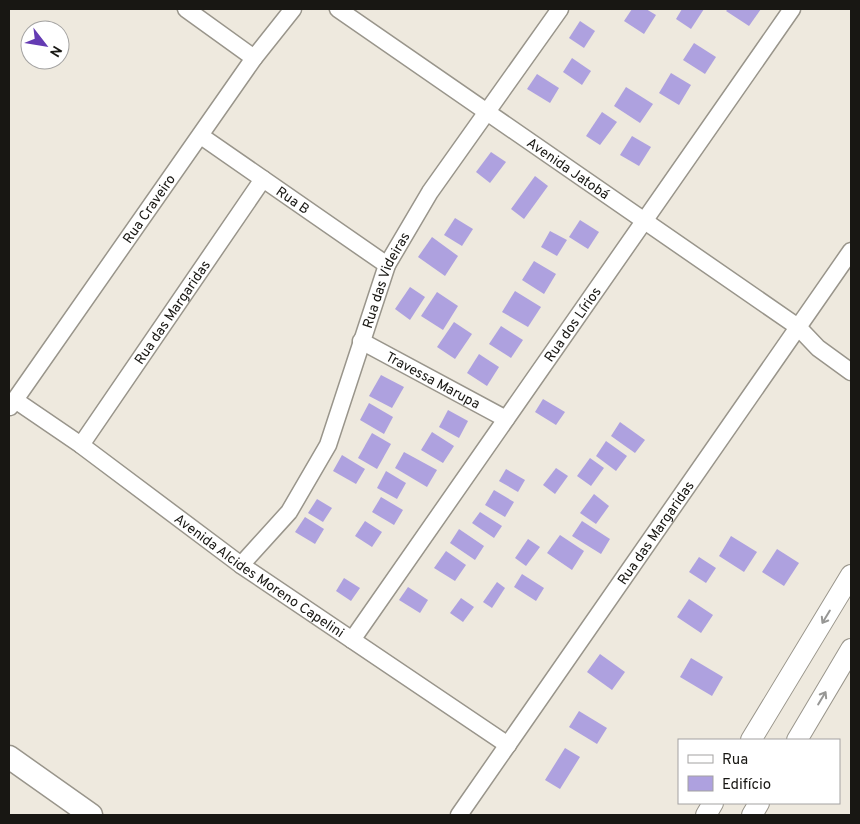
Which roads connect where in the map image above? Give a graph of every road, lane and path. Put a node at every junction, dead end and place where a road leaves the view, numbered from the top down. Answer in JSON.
{"nodes":[{"id":1,"x":186,"y":9,"type":"edge"},
{"id":2,"x":293,"y":9,"type":"edge"},
{"id":3,"x":338,"y":9,"type":"edge"},
{"id":4,"x":560,"y":9,"type":"edge"},
{"id":5,"x":792,"y":9,"type":"edge"},
{"id":6,"x":254,"y":58,"type":"junction"},
{"id":7,"x":487,"y":112,"type":"junction"},
{"id":8,"x":201,"y":136,"type":"junction"},
{"id":9,"x":263,"y":179,"type":"junction"},
{"id":10,"x":644,"y":221,"type":"junction"},
{"id":11,"x":851,"y":251,"type":"edge"},
{"id":12,"x":387,"y":265,"type":"junction"},
{"id":13,"x":798,"y":327,"type":"junction"},
{"id":14,"x":361,"y":341,"type":"junction"},
{"id":15,"x":851,"y":372,"type":"edge"},
{"id":16,"x":12,"y":405,"type":"edge"},
{"id":17,"x":506,"y":419,"type":"junction"},
{"id":18,"x":81,"y":445,"type":"junction"},
{"id":19,"x":241,"y":565,"type":"junction"},
{"id":20,"x":851,"y":575,"type":"edge"},
{"id":21,"x":352,"y":640,"type":"junction"},
{"id":22,"x":851,"y":649,"type":"edge"},
{"id":23,"x":752,"y":739,"type":"edge"},
{"id":24,"x":798,"y":739,"type":"edge"},
{"id":25,"x":508,"y":746,"type":"junction"},
{"id":26,"x":9,"y":757,"type":"edge"},
{"id":27,"x":712,"y":804,"type":"edge"},
{"id":28,"x":758,"y":804,"type":"edge"},
{"id":29,"x":92,"y":815,"type":"edge"},
{"id":30,"x":459,"y":815,"type":"edge"},
{"id":31,"x":706,"y":815,"type":"edge"},
{"id":32,"x":752,"y":815,"type":"edge"}],
"edges":[{"from":1,"to":6,"type":"street"},
{"from":2,"to":6,"type":"street","name":"Rua Craveiro"},
{"from":3,"to":7,"type":"street","name":"Avenida Jatobá"},
{"from":4,"to":7,"type":"street","name":"Rua das Videiras"},
{"from":5,"to":10,"type":"street","name":"Rua dos Lírios"},
{"from":6,"to":8,"type":"street","name":"Rua Craveiro"},
{"from":7,"to":10,"type":"street","name":"Avenida Jatobá"},
{"from":7,"to":12,"type":"street","name":"Rua das Videiras"},
{"from":8,"to":9,"type":"street","name":"Rua B"},
{"from":8,"to":16,"type":"street","name":"Rua Craveiro"},
{"from":9,"to":12,"type":"street","name":"Rua B"},
{"from":9,"to":18,"type":"street","name":"Rua das Margaridas"},
{"from":10,"to":13,"type":"street","name":"Avenida Jatobá"},
{"from":10,"to":17,"type":"street","name":"Rua dos Lírios"},
{"from":11,"to":13,"type":"street","name":"Rua das Margaridas"},
{"from":12,"to":14,"type":"street","name":"Rua das Videiras"},
{"from":13,"to":15,"type":"street","name":"Avenida Jatobá"},
{"from":13,"to":25,"type":"street","name":"Rua das Margaridas"},
{"from":14,"to":17,"type":"street","name":"Travessa Marupa"},
{"from":14,"to":19,"type":"street","name":"Rua das Videiras"},
{"from":16,"to":18,"type":"street","name":"Avenida Alcides Moreno Capelini"},
{"from":17,"to":21,"type":"street","name":"Rua dos Lírios"},
{"from":18,"to":19,"type":"street","name":"Avenida Alcides Moreno Capelini"},
{"from":19,"to":21,"type":"street","name":"Avenida Alcides Moreno Capelini"},
{"from":20,"to":23,"type":"street","one_way":true},
{"from":21,"to":25,"type":"street","name":"Avenida Alcides Moreno Capelini"},
{"from":24,"to":22,"type":"street","one_way":true},
{"from":25,"to":30,"type":"street","name":"Rua das Margaridas"},
{"from":26,"to":29,"type":"main road"},
{"from":27,"to":31,"type":"street"},
{"from":28,"to":32,"type":"street"}]}
